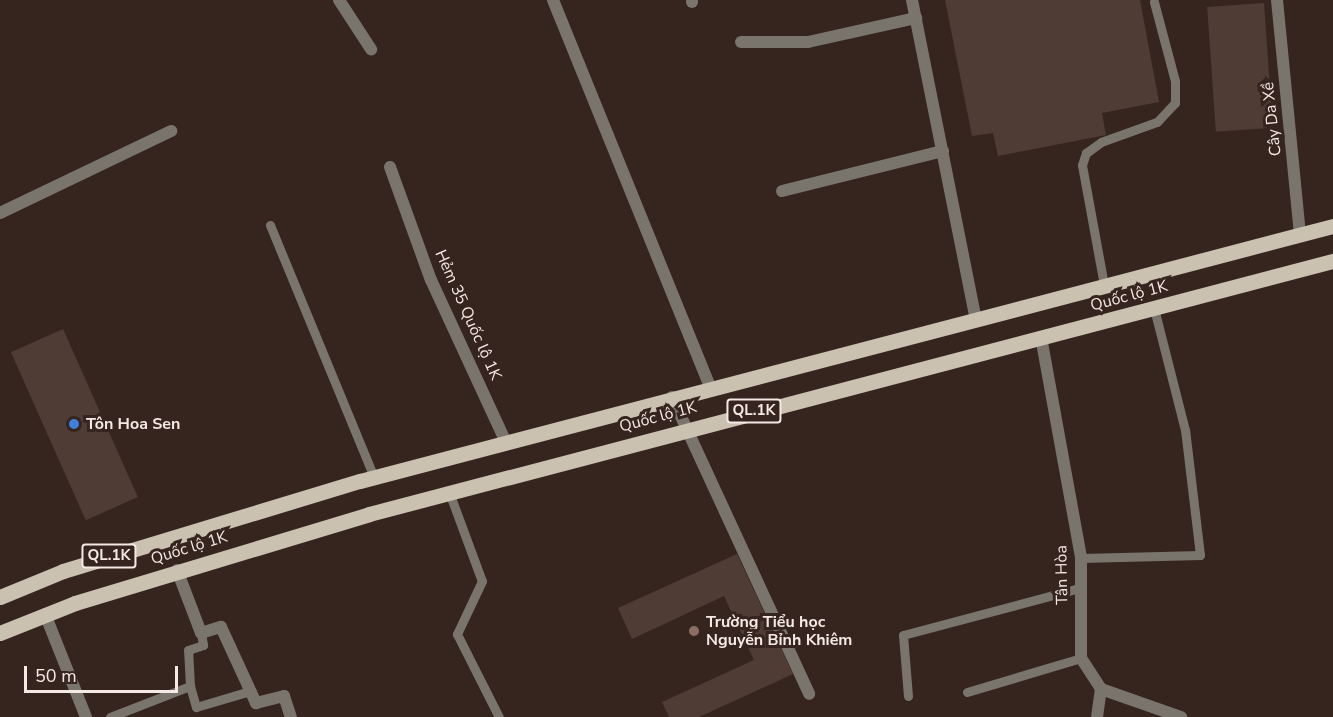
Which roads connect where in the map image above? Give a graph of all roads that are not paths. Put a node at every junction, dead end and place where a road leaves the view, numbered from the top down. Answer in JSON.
{"nodes":[{"id":1,"x":339,"y":0,"type":"edge"},
{"id":2,"x":553,"y":0,"type":"edge"},
{"id":3,"x":912,"y":0,"type":"edge"},
{"id":4,"x":1277,"y":0,"type":"edge"},
{"id":5,"x":1154,"y":2,"type":"dead end"},
{"id":6,"x":916,"y":18,"type":"junction"},
{"id":7,"x":741,"y":42,"type":"dead end"},
{"id":8,"x":371,"y":49,"type":"dead end"},
{"id":9,"x":171,"y":131,"type":"dead end"},
{"id":10,"x":944,"y":151,"type":"junction"},
{"id":11,"x":390,"y":166,"type":"dead end"},
{"id":12,"x":782,"y":191,"type":"dead end"},
{"id":13,"x":0,"y":213,"type":"edge"},
{"id":14,"x":270,"y":225,"type":"dead end"},
{"id":15,"x":1333,"y":226,"type":"edge"},
{"id":16,"x":1300,"y":235,"type":"junction"},
{"id":17,"x":1333,"y":261,"type":"edge"},
{"id":18,"x":1104,"y":285,"type":"junction"},
{"id":19,"x":1154,"y":308,"type":"junction"},
{"id":20,"x":976,"y":319,"type":"junction"},
{"id":21,"x":1041,"y":337,"type":"junction"},
{"id":22,"x":710,"y":387,"type":"junction"},
{"id":23,"x":672,"y":397,"type":"junction"},
{"id":24,"x":684,"y":429,"type":"junction"},
{"id":25,"x":506,"y":442,"type":"junction"},
{"id":26,"x":374,"y":477,"type":"junction"},
{"id":27,"x":449,"y":492,"type":"junction"},
{"id":28,"x":1081,"y":558,"type":"junction"},
{"id":29,"x":177,"y":570,"type":"junction"},
{"id":30,"x":1080,"y":588,"type":"junction"},
{"id":31,"x":0,"y":597,"type":"edge"},
{"id":32,"x":45,"y":614,"type":"junction"},
{"id":33,"x":0,"y":633,"type":"edge"},
{"id":34,"x":201,"y":633,"type":"junction"},
{"id":35,"x":1081,"y":658,"type":"junction"},
{"id":36,"x":190,"y":686,"type":"junction"},
{"id":37,"x":1101,"y":689,"type":"junction"},
{"id":38,"x":250,"y":691,"type":"junction"},
{"id":39,"x":967,"y":692,"type":"dead end"},
{"id":40,"x":809,"y":694,"type":"dead end"},
{"id":41,"x":908,"y":696,"type":"dead end"},
{"id":42,"x":86,"y":717,"type":"edge"},
{"id":43,"x":111,"y":717,"type":"edge"},
{"id":44,"x":291,"y":717,"type":"edge"},
{"id":45,"x":499,"y":717,"type":"edge"},
{"id":46,"x":1097,"y":717,"type":"edge"},
{"id":47,"x":1181,"y":717,"type":"edge"}],
"edges":[{"from":1,"to":8,"type":"street"},
{"from":2,"to":22,"type":"street"},
{"from":3,"to":6,"type":"street"},
{"from":4,"to":16,"type":"street","name":"Cây Da Xề"},
{"from":5,"to":18,"type":"lane"},
{"from":6,"to":7,"type":"street"},
{"from":6,"to":10,"type":"street"},
{"from":9,"to":13,"type":"street"},
{"from":10,"to":12,"type":"street"},
{"from":10,"to":20,"type":"street"},
{"from":11,"to":25,"type":"street","name":"Hẻm 35 Quốc lộ 1K"},
{"from":14,"to":26,"type":"lane"},
{"from":15,"to":16,"type":"main road","name":"Quốc lộ 1K","number":"QL.1K"},
{"from":16,"to":18,"type":"main road","name":"Quốc lộ 1K","number":"QL.1K"},
{"from":17,"to":19,"type":"main road","name":"Quốc lộ 1K","number":"QL.1K"},
{"from":18,"to":20,"type":"main road","name":"Quốc lộ 1K","number":"QL.1K"},
{"from":19,"to":21,"type":"main road","name":"Quốc lộ 1K","number":"QL.1K"},
{"from":19,"to":28,"type":"lane"},
{"from":20,"to":22,"type":"main road","name":"Quốc lộ 1K","number":"QL.1K"},
{"from":21,"to":24,"type":"main road","name":"Quốc lộ 1K","number":"QL.1K"},
{"from":21,"to":28,"type":"street","name":"Tân Hòa"},
{"from":22,"to":23,"type":"main road","name":"Quốc lộ 1K","number":"QL.1K"},
{"from":23,"to":24,"type":"street"},
{"from":23,"to":25,"type":"main road","name":"Quốc lộ 1K","number":"QL.1K"},
{"from":24,"to":27,"type":"main road","name":"Quốc lộ 1K","number":"QL.1K"},
{"from":24,"to":40,"type":"street"},
{"from":25,"to":26,"type":"main road","name":"Quốc lộ 1K","number":"QL.1K"},
{"from":26,"to":31,"type":"main road","name":"Quốc lộ 1K","number":"QL.1K"},
{"from":27,"to":29,"type":"main road","name":"Quốc lộ 1K","number":"QL.1K"},
{"from":27,"to":45,"type":"lane"},
{"from":28,"to":30,"type":"street","name":"Tân Hòa"},
{"from":29,"to":32,"type":"main road","name":"Quốc lộ 1K","number":"QL.1K"},
{"from":29,"to":34,"type":"street"},
{"from":30,"to":35,"type":"street","name":"Tân Hòa"},
{"from":30,"to":41,"type":"lane"},
{"from":32,"to":33,"type":"main road","name":"Quốc lộ 1K","number":"QL.1K"},
{"from":32,"to":42,"type":"street"},
{"from":34,"to":36,"type":"lane"},
{"from":34,"to":38,"type":"street"},
{"from":35,"to":37,"type":"street"},
{"from":35,"to":39,"type":"lane"},
{"from":36,"to":38,"type":"lane"},
{"from":36,"to":43,"type":"lane"},
{"from":37,"to":46,"type":"street"},
{"from":37,"to":47,"type":"street"},
{"from":38,"to":44,"type":"street"}]}
